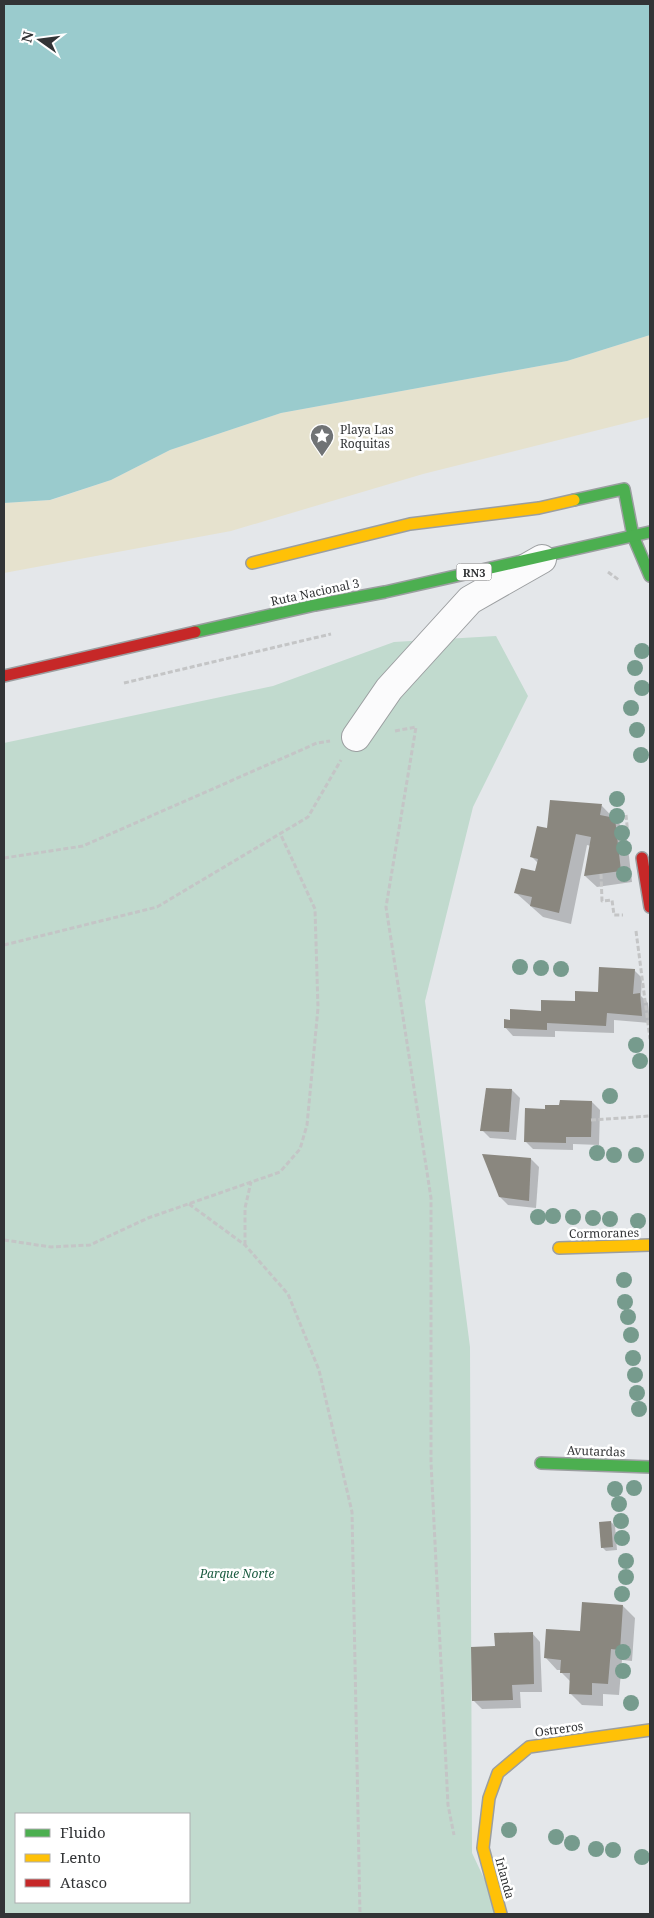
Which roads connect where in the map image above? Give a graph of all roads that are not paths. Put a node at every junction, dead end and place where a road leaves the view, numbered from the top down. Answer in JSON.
{"nodes":[{"id":1,"x":650,"y":532,"type":"edge"},
{"id":2,"x":633,"y":536,"type":"junction"},
{"id":3,"x":551,"y":554,"type":"junction"},
{"id":4,"x":252,"y":563,"type":"dead end"},
{"id":5,"x":650,"y":576,"type":"edge"},
{"id":6,"x":4,"y":676,"type":"edge"},
{"id":7,"x":356,"y":737,"type":"road end"},
{"id":8,"x":642,"y":858,"type":"dead end"},
{"id":9,"x":650,"y":907,"type":"edge"},
{"id":10,"x":650,"y":1245,"type":"edge"},
{"id":11,"x":559,"y":1248,"type":"dead end"},
{"id":12,"x":541,"y":1463,"type":"dead end"},
{"id":13,"x":650,"y":1467,"type":"edge"},
{"id":14,"x":650,"y":1730,"type":"edge"},
{"id":15,"x":483,"y":1848,"type":"joint"},
{"id":16,"x":501,"y":1914,"type":"edge"}],
"edges":[{"from":1,"to":2,"type":"main road","number":"RN3"},
{"from":2,"to":3,"type":"main road","name":"Ruta Nacional 3","number":"RN3"},
{"from":2,"to":4,"type":"main road"},
{"from":2,"to":5,"type":"main road"},
{"from":3,"to":6,"type":"main road","name":"Ruta Nacional 3","number":"RN3"},
{"from":3,"to":7,"type":"street"},
{"from":8,"to":9,"type":"main road"},
{"from":10,"to":11,"type":"main road","name":"Cormoranes"},
{"from":12,"to":13,"type":"main road","name":"Avutardas"},
{"from":14,"to":15,"type":"main road","name":"Ostreros"},
{"from":15,"to":16,"type":"main road","name":"Irlanda"}]}
